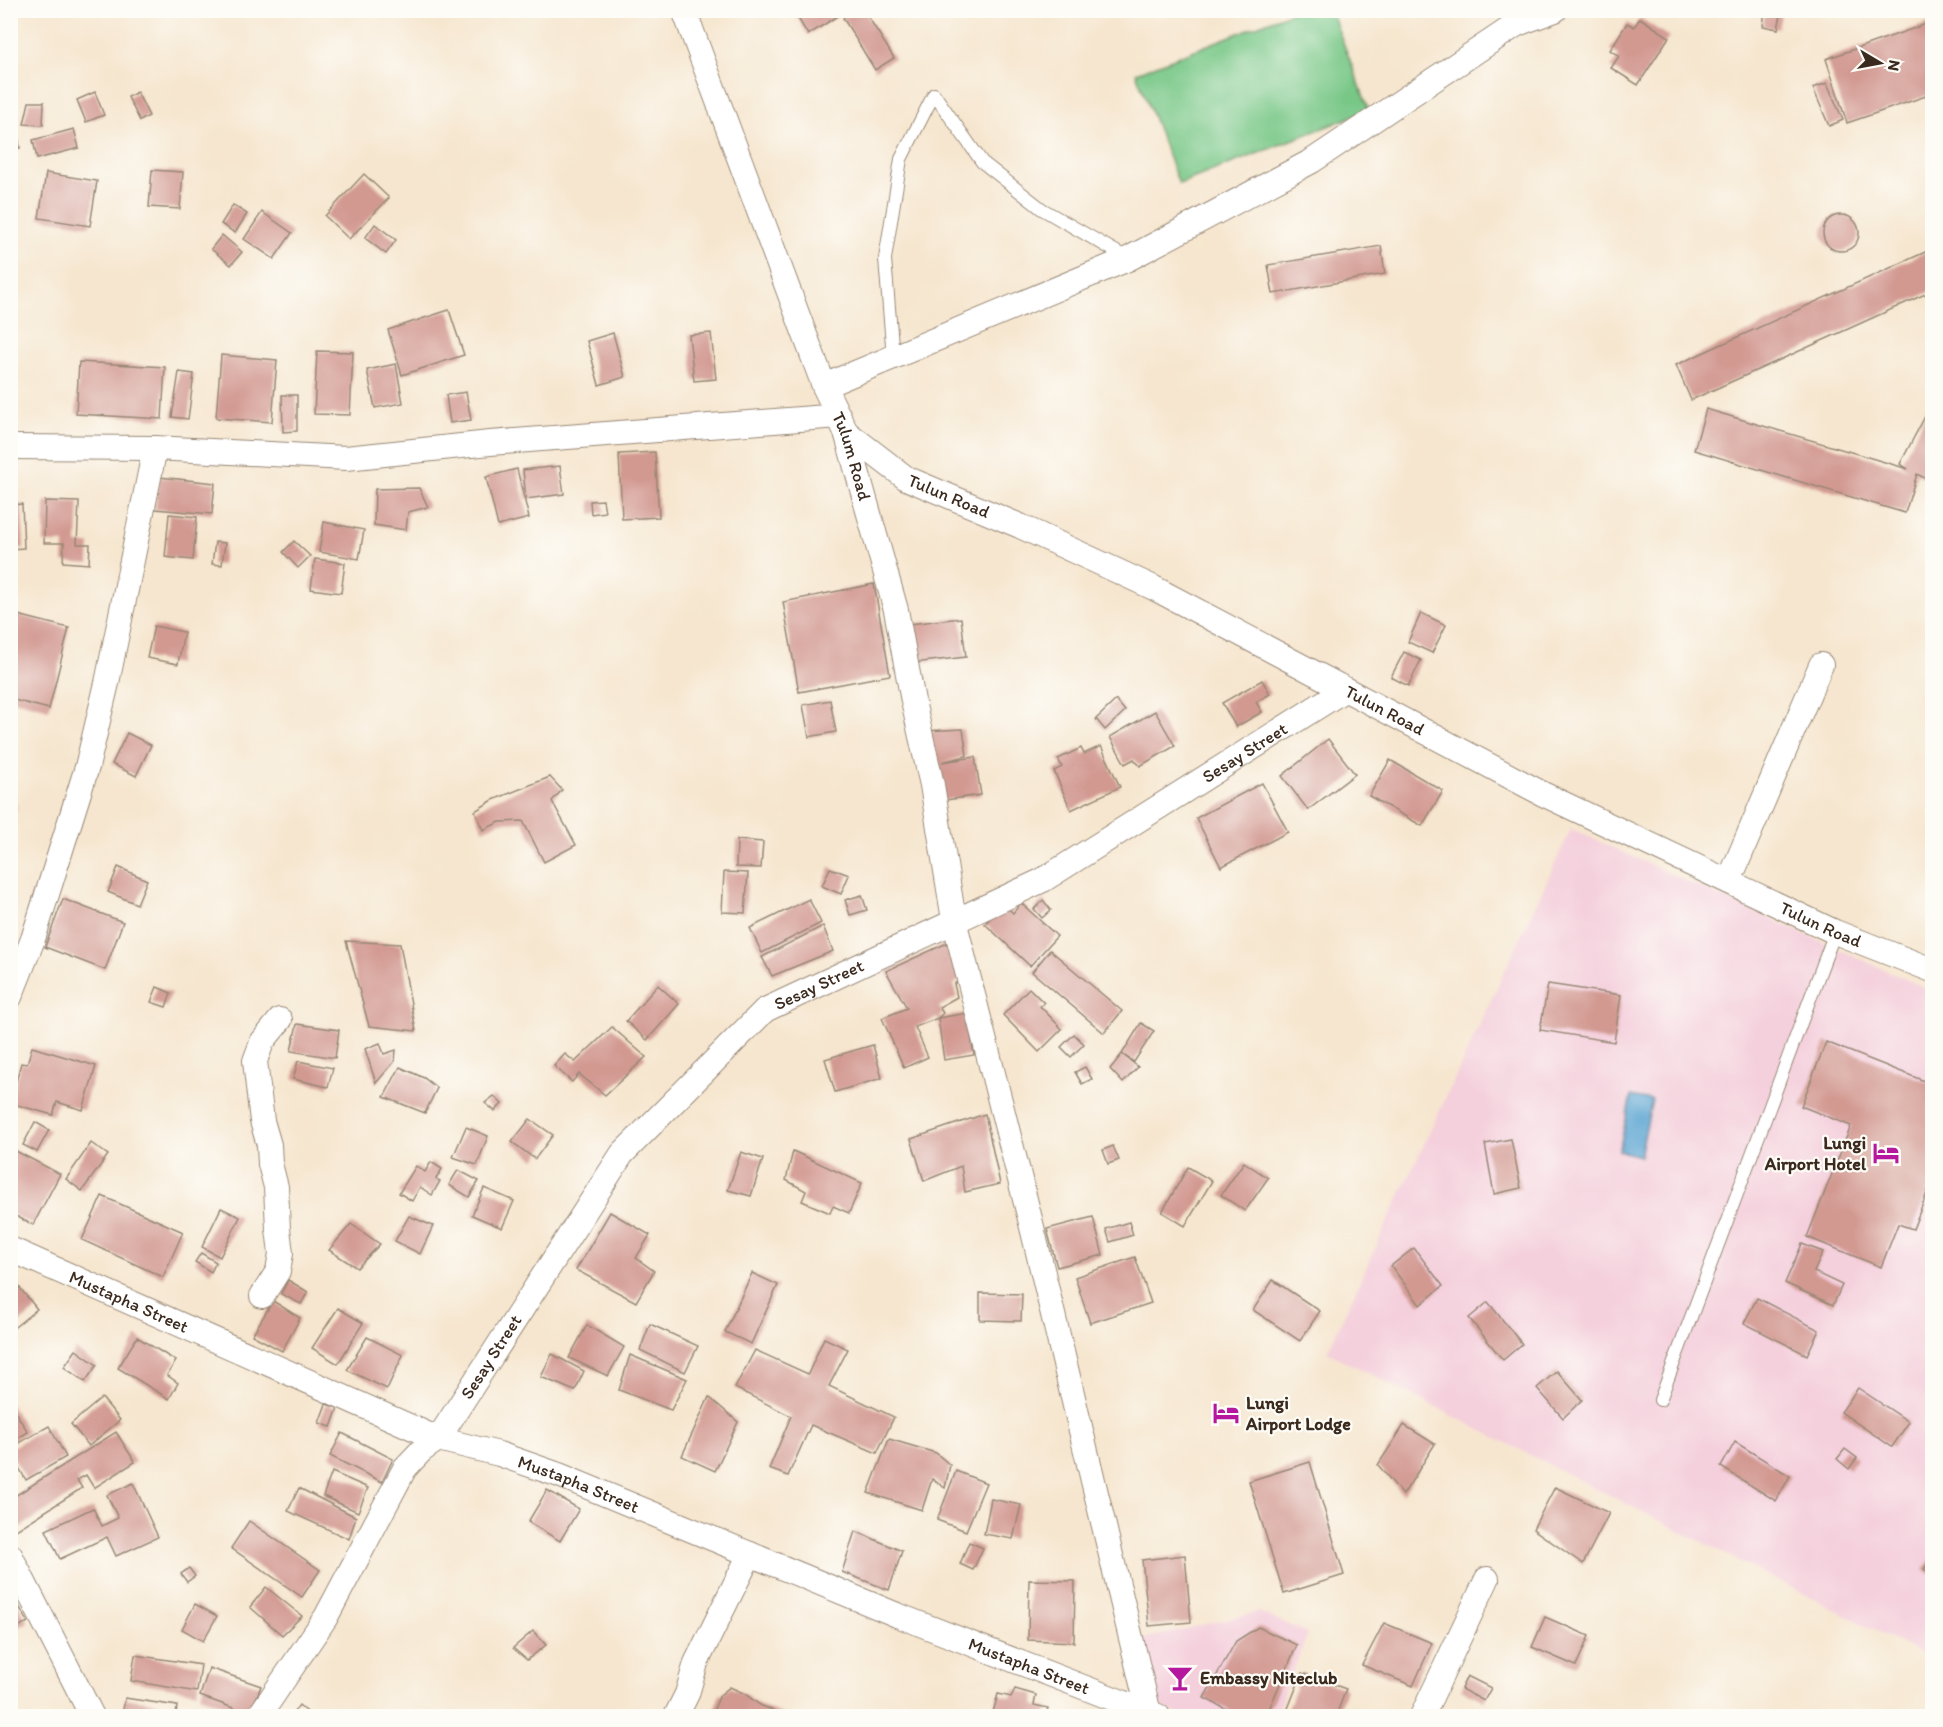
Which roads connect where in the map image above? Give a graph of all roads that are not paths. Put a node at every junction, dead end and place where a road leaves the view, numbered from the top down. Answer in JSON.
{"nodes":[{"id":1,"x":684,"y":10,"type":"edge"},
{"id":2,"x":1555,"y":10,"type":"edge"},
{"id":3,"x":1128,"y":259,"type":"junction"},
{"id":4,"x":892,"y":357,"type":"junction"},
{"id":5,"x":824,"y":386,"type":"junction"},
{"id":6,"x":842,"y":424,"type":"junction"},
{"id":7,"x":10,"y":447,"type":"edge"},
{"id":8,"x":155,"y":448,"type":"junction"},
{"id":9,"x":1821,"y":665,"type":"dead end"},
{"id":10,"x":1344,"y":690,"type":"junction"},
{"id":11,"x":1728,"y":881,"type":"junction"},
{"id":12,"x":954,"y":920,"type":"junction"},
{"id":13,"x":1835,"y":932,"type":"junction"},
{"id":14,"x":1932,"y":970,"type":"edge"},
{"id":15,"x":10,"y":997,"type":"edge"},
{"id":16,"x":280,"y":1020,"type":"dead end"},
{"id":17,"x":10,"y":1249,"type":"edge"},
{"id":18,"x":262,"y":1296,"type":"dead end"},
{"id":19,"x":1660,"y":1400,"type":"dead end"},
{"id":20,"x":438,"y":1439,"type":"junction"},
{"id":21,"x":750,"y":1554,"type":"junction"},
{"id":22,"x":10,"y":1555,"type":"edge"},
{"id":23,"x":1487,"y":1579,"type":"dead end"},
{"id":24,"x":1154,"y":1715,"type":"edge"},
{"id":25,"x":92,"y":1716,"type":"edge"},
{"id":26,"x":259,"y":1716,"type":"edge"},
{"id":27,"x":676,"y":1716,"type":"edge"},
{"id":28,"x":1422,"y":1716,"type":"edge"}],
"edges":[{"from":1,"to":5,"type":"street","name":"Tulum Road"},
{"from":2,"to":3,"type":"street"},
{"from":3,"to":4,"type":"street"},
{"from":3,"to":4,"type":"lane"},
{"from":4,"to":5,"type":"street"},
{"from":5,"to":6,"type":"street","name":"Tulum Road"},
{"from":6,"to":8,"type":"street"},
{"from":6,"to":10,"type":"street","name":"Tulun Road"},
{"from":6,"to":12,"type":"street","name":"Tulum Road"},
{"from":7,"to":8,"type":"street"},
{"from":8,"to":15,"type":"street"},
{"from":9,"to":11,"type":"street"},
{"from":10,"to":11,"type":"street","name":"Tulun Road"},
{"from":10,"to":12,"type":"street","name":"Sesay Street"},
{"from":11,"to":13,"type":"street","name":"Tulun Road"},
{"from":12,"to":20,"type":"street","name":"Sesay Street"},
{"from":12,"to":24,"type":"street","name":"Tulum Road"},
{"from":13,"to":14,"type":"street","name":"Tulun Road"},
{"from":13,"to":19,"type":"lane"},
{"from":16,"to":18,"type":"street"},
{"from":17,"to":20,"type":"street","name":"Mustapha Street"},
{"from":20,"to":21,"type":"street","name":"Mustapha Street"},
{"from":20,"to":26,"type":"street","name":"Sesay Street"},
{"from":21,"to":24,"type":"street","name":"Mustapha Street"},
{"from":21,"to":27,"type":"street"},
{"from":22,"to":25,"type":"street"},
{"from":23,"to":28,"type":"street"}]}
